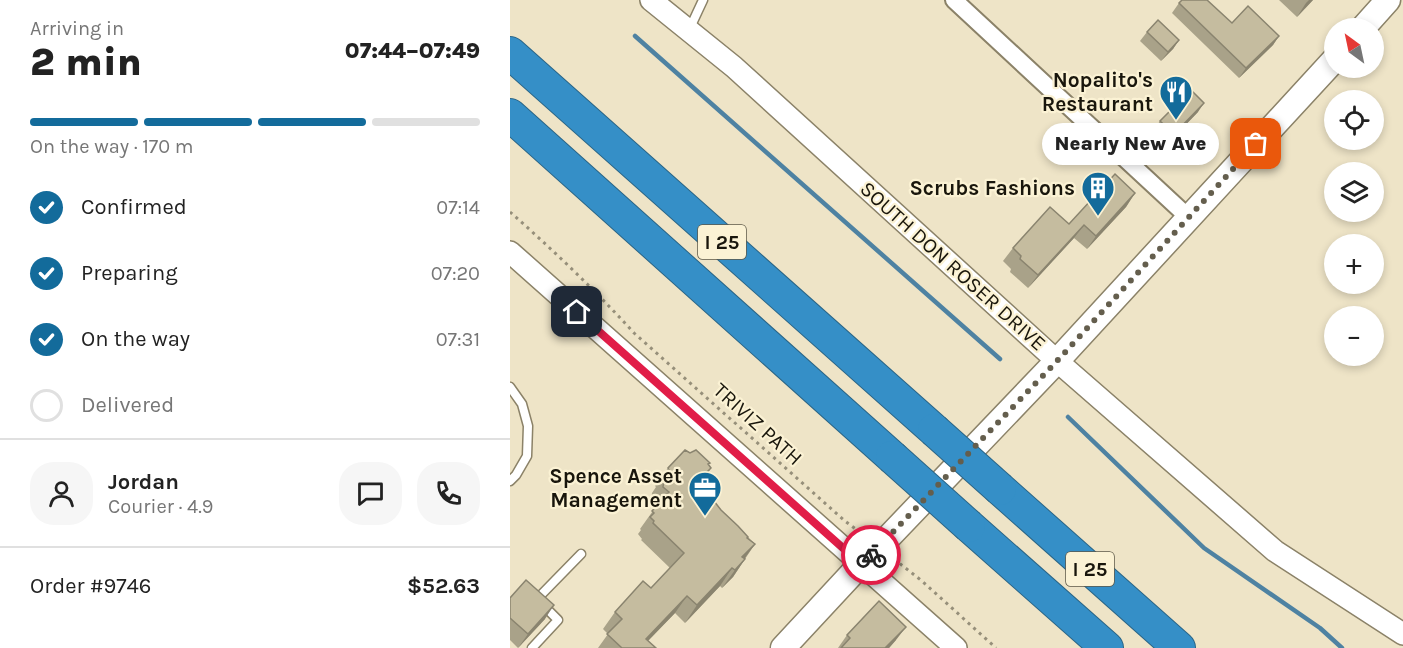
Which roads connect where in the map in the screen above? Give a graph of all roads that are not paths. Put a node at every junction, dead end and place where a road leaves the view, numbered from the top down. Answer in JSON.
{"nodes":[{"id":1,"x":651,"y":0,"type":"edge"},
{"id":2,"x":703,"y":0,"type":"edge"},
{"id":3,"x":954,"y":0,"type":"edge"},
{"id":4,"x":1384,"y":1,"type":"edge"},
{"id":5,"x":1371,"y":18,"type":"edge"},
{"id":6,"x":689,"y":30,"type":"junction"},
{"id":7,"x":510,"y":53,"type":"edge"},
{"id":8,"x":1324,"y":71,"type":"edge"},
{"id":9,"x":510,"y":115,"type":"edge"},
{"id":10,"x":1188,"y":217,"type":"junction"},
{"id":11,"x":510,"y":252,"type":"edge"},
{"id":12,"x":1057,"y":361,"type":"junction"},
{"id":13,"x":510,"y":387,"type":"edge"},
{"id":14,"x":510,"y":481,"type":"edge"},
{"id":15,"x":581,"y":554,"type":"dead end"},
{"id":16,"x":861,"y":564,"type":"junction"},
{"id":17,"x":1403,"y":634,"type":"edge"},
{"id":18,"x":953,"y":647,"type":"edge"},
{"id":19,"x":532,"y":648,"type":"edge"},
{"id":20,"x":783,"y":648,"type":"edge"},
{"id":21,"x":1107,"y":648,"type":"edge"},
{"id":22,"x":1179,"y":648,"type":"edge"}],
"edges":[{"from":1,"to":6,"type":"street","name":"SOUTH DON ROSER DRIVE"},
{"from":2,"to":6,"type":"lane"},
{"from":3,"to":10,"type":"street"},
{"from":4,"to":5,"type":"main road"},
{"from":6,"to":12,"type":"street","name":"SOUTH DON ROSER DRIVE"},
{"from":7,"to":22,"type":"highway","number":"I 25","bridge":true},
{"from":8,"to":10,"type":"main road"},
{"from":9,"to":21,"type":"highway","number":"I 25","bridge":true},
{"from":10,"to":12,"type":"main road"},
{"from":11,"to":16,"type":"street"},
{"from":12,"to":16,"type":"main road"},
{"from":12,"to":17,"type":"street","name":"SOUTH DON ROSER DRIVE"},
{"from":13,"to":14,"type":"lane"},
{"from":15,"to":19,"type":"lane"},
{"from":16,"to":18,"type":"street"},
{"from":16,"to":20,"type":"main road"}]}
